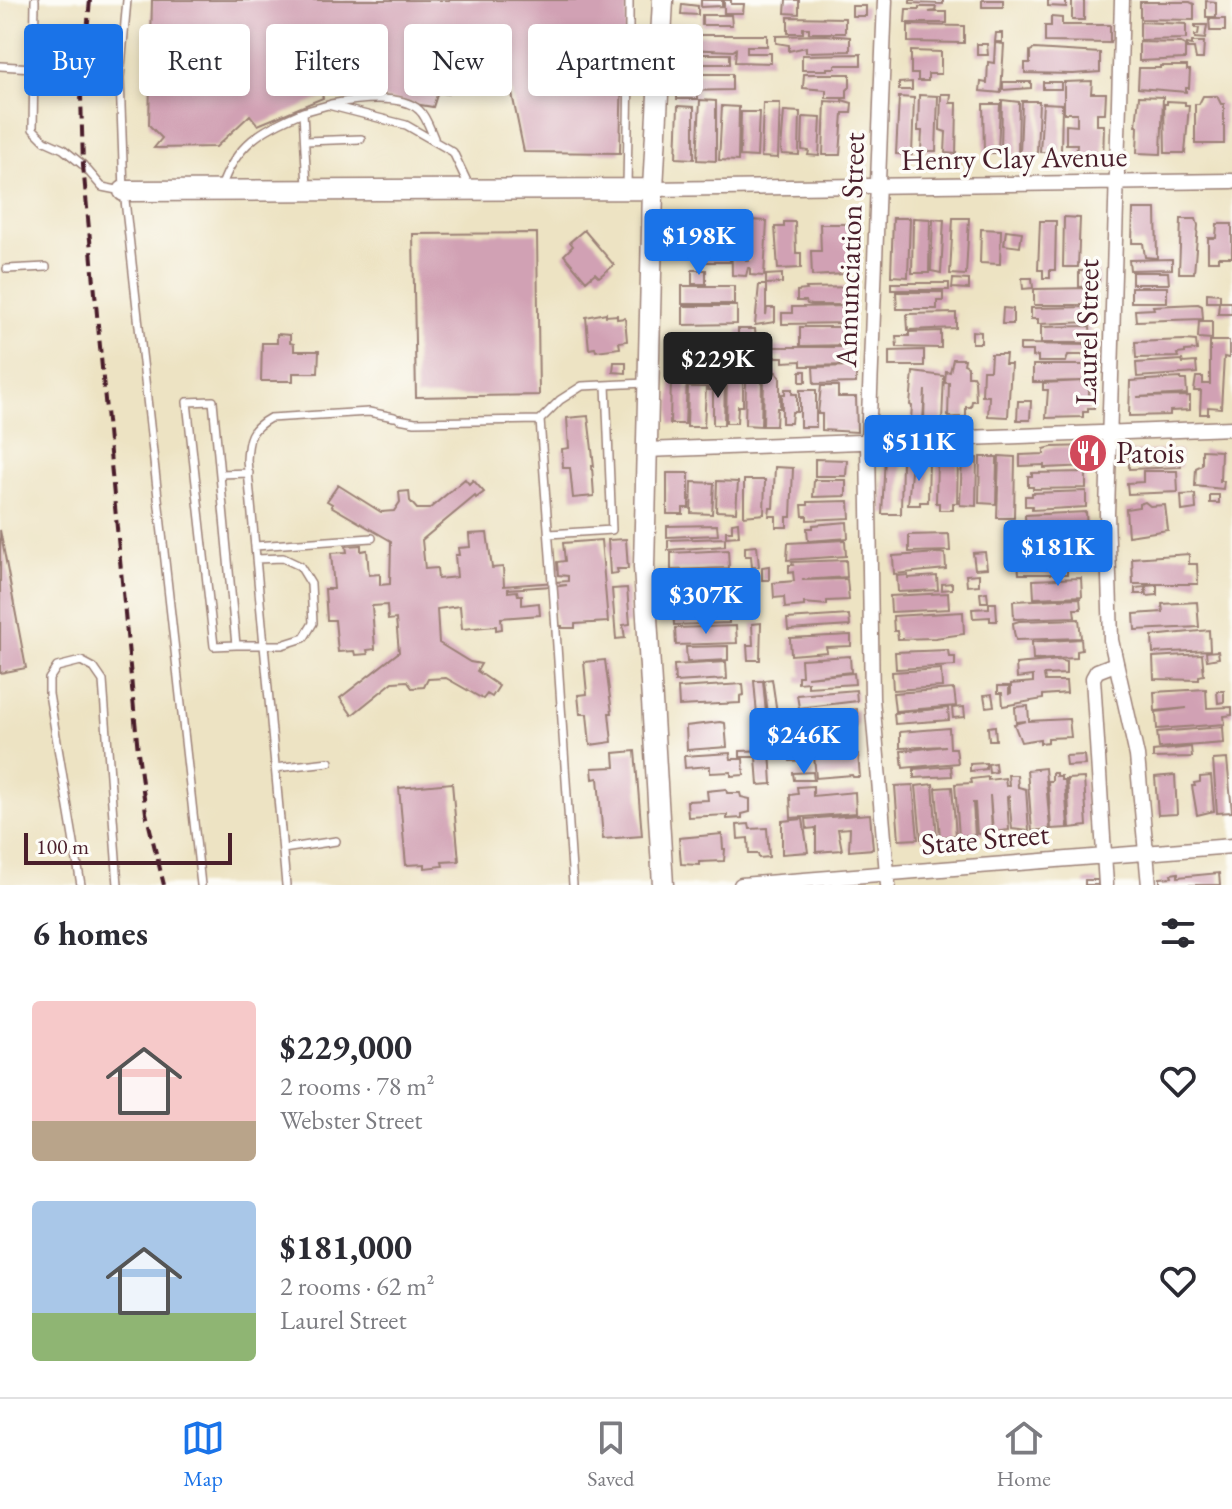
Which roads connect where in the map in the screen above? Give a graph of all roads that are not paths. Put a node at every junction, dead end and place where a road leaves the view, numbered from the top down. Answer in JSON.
{"nodes":[{"id":1,"x":35,"y":0,"type":"edge"},
{"id":2,"x":127,"y":0,"type":"edge"},
{"id":3,"x":629,"y":0,"type":"edge"},
{"id":4,"x":663,"y":0,"type":"edge"},
{"id":5,"x":885,"y":0,"type":"edge"},
{"id":6,"x":1122,"y":0,"type":"edge"},
{"id":7,"x":34,"y":24,"type":"edge"},
{"id":8,"x":629,"y":24,"type":"edge"},
{"id":9,"x":0,"y":66,"type":"edge"},
{"id":10,"x":24,"y":67,"type":"edge"},
{"id":11,"x":32,"y":96,"type":"edge"},
{"id":12,"x":629,"y":96,"type":"edge"},
{"id":13,"x":328,"y":105,"type":"junction"},
{"id":14,"x":303,"y":112,"type":"junction"},
{"id":15,"x":361,"y":139,"type":"dead end"},
{"id":16,"x":435,"y":140,"type":"junction"},
{"id":17,"x":305,"y":141,"type":"junction"},
{"id":18,"x":1232,"y":181,"type":"edge"},
{"id":19,"x":1116,"y":182,"type":"junction"},
{"id":20,"x":879,"y":187,"type":"junction"},
{"id":21,"x":471,"y":189,"type":"junction"},
{"id":22,"x":653,"y":189,"type":"junction"},
{"id":23,"x":220,"y":190,"type":"junction"},
{"id":24,"x":307,"y":190,"type":"junction"},
{"id":25,"x":627,"y":190,"type":"junction"},
{"id":26,"x":124,"y":191,"type":"junction"},
{"id":27,"x":46,"y":267,"type":"dead end"},
{"id":28,"x":7,"y":269,"type":"dead end"},
{"id":29,"x":648,"y":383,"type":"junction"},
{"id":30,"x":606,"y":385,"type":"junction"},
{"id":31,"x":540,"y":420,"type":"junction"},
{"id":32,"x":1232,"y":428,"type":"edge"},
{"id":33,"x":1111,"y":432,"type":"junction"},
{"id":34,"x":868,"y":443,"type":"junction"},
{"id":35,"x":646,"y":450,"type":"junction"},
{"id":36,"x":249,"y":473,"type":"junction"},
{"id":37,"x":220,"y":474,"type":"junction"},
{"id":38,"x":549,"y":534,"type":"junction"},
{"id":39,"x":372,"y":538,"type":"dead end"},
{"id":40,"x":255,"y":546,"type":"junction"},
{"id":41,"x":256,"y":559,"type":"junction"},
{"id":42,"x":236,"y":645,"type":"junction"},
{"id":43,"x":265,"y":646,"type":"junction"},
{"id":44,"x":1115,"y":664,"type":"junction"},
{"id":45,"x":329,"y":762,"type":"dead end"},
{"id":46,"x":275,"y":768,"type":"junction"},
{"id":47,"x":336,"y":841,"type":"dead end"},
{"id":48,"x":1232,"y":846,"type":"edge"},
{"id":49,"x":283,"y":849,"type":"junction"},
{"id":50,"x":1147,"y":852,"type":"junction"},
{"id":51,"x":1103,"y":856,"type":"junction"},
{"id":52,"x":888,"y":879,"type":"edge"},
{"id":53,"x":81,"y":885,"type":"edge"},
{"id":54,"x":118,"y":885,"type":"edge"},
{"id":55,"x":201,"y":885,"type":"edge"},
{"id":56,"x":286,"y":885,"type":"edge"},
{"id":57,"x":573,"y":885,"type":"edge"},
{"id":58,"x":663,"y":885,"type":"edge"},
{"id":59,"x":741,"y":885,"type":"edge"},
{"id":60,"x":1106,"y":885,"type":"edge"},
{"id":61,"x":1149,"y":885,"type":"edge"}],
"edges":[{"from":1,"to":7,"type":"lane"},
{"from":2,"to":26,"type":"lane"},
{"from":3,"to":8,"type":"lane"},
{"from":4,"to":22,"type":"street"},
{"from":5,"to":20,"type":"street","name":"Annunciation Street"},
{"from":6,"to":19,"type":"street","name":"Laurel Street"},
{"from":9,"to":10,"type":"lane"},
{"from":11,"to":26,"type":"lane"},
{"from":12,"to":25,"type":"lane"},
{"from":13,"to":14,"type":"lane"},
{"from":13,"to":16,"type":"lane"},
{"from":13,"to":16,"type":"lane"},
{"from":14,"to":17,"type":"lane"},
{"from":14,"to":23,"type":"lane"},
{"from":15,"to":17,"type":"lane"},
{"from":16,"to":21,"type":"lane"},
{"from":17,"to":24,"type":"lane"},
{"from":18,"to":19,"type":"street","name":"Henry Clay Avenue"},
{"from":19,"to":20,"type":"street","name":"Henry Clay Avenue"},
{"from":19,"to":33,"type":"street","name":"Laurel Street"},
{"from":20,"to":22,"type":"street","name":"Henry Clay Avenue"},
{"from":20,"to":34,"type":"street","name":"Annunciation Street"},
{"from":21,"to":24,"type":"street"},
{"from":21,"to":25,"type":"street"},
{"from":22,"to":25,"type":"street"},
{"from":22,"to":29,"type":"street"},
{"from":23,"to":24,"type":"street"},
{"from":23,"to":26,"type":"street"},
{"from":26,"to":55,"type":"lane"},
{"from":27,"to":28,"type":"lane"},
{"from":29,"to":30,"type":"lane"},
{"from":29,"to":35,"type":"street"},
{"from":30,"to":31,"type":"lane"},
{"from":30,"to":38,"type":"lane"},
{"from":31,"to":36,"type":"lane"},
{"from":31,"to":38,"type":"lane"},
{"from":32,"to":33,"type":"street"},
{"from":33,"to":34,"type":"street"},
{"from":33,"to":44,"type":"street","name":"Laurel Street"},
{"from":34,"to":35,"type":"street"},
{"from":34,"to":52,"type":"street","name":"Annunciation Street"},
{"from":35,"to":58,"type":"street"},
{"from":36,"to":37,"type":"lane"},
{"from":36,"to":40,"type":"lane"},
{"from":37,"to":42,"type":"lane"},
{"from":37,"to":42,"type":"lane"},
{"from":38,"to":57,"type":"lane"},
{"from":39,"to":40,"type":"lane"},
{"from":40,"to":41,"type":"lane"},
{"from":41,"to":43,"type":"lane"},
{"from":41,"to":43,"type":"lane"},
{"from":42,"to":43,"type":"lane"},
{"from":43,"to":46,"type":"lane"},
{"from":44,"to":50,"type":"street","name":"Laurel Street"},
{"from":44,"to":51,"type":"street"},
{"from":45,"to":46,"type":"lane"},
{"from":46,"to":49,"type":"lane"},
{"from":47,"to":49,"type":"lane"},
{"from":48,"to":50,"type":"street","name":"State Street"},
{"from":49,"to":56,"type":"lane"},
{"from":50,"to":51,"type":"street","name":"State Street"},
{"from":50,"to":61,"type":"street","name":"Laurel Street"},
{"from":51,"to":52,"type":"street","name":"State Street"},
{"from":51,"to":60,"type":"street"},
{"from":52,"to":59,"type":"street","name":"State Street"},
{"from":53,"to":54,"type":"lane"}]}
